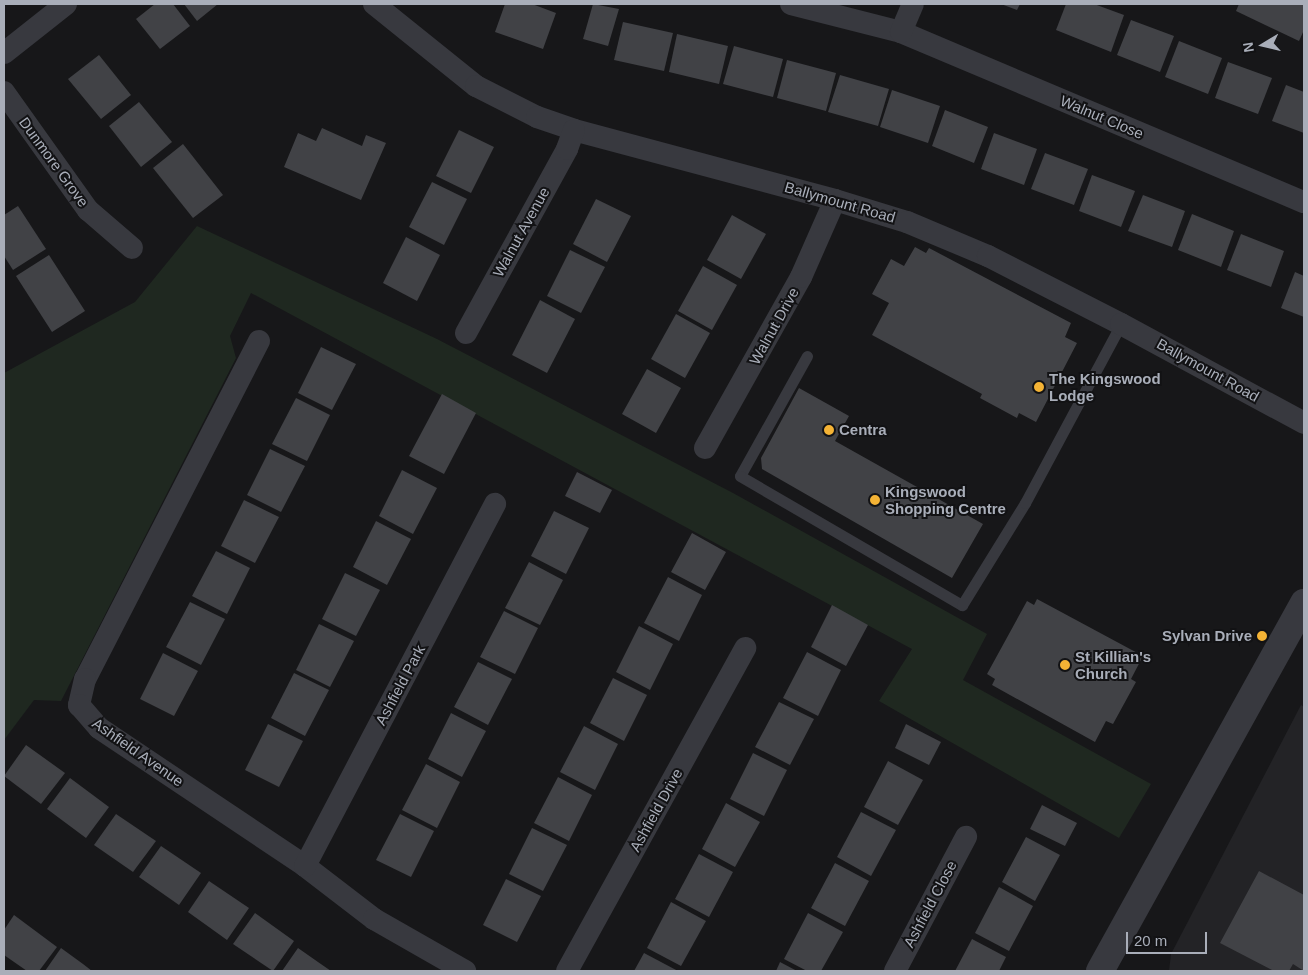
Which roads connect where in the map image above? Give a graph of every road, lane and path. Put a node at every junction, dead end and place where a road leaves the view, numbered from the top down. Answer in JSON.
{"nodes":[{"id":1,"x":66,"y":4,"type":"edge"},
{"id":2,"x":374,"y":4,"type":"edge"},
{"id":3,"x":791,"y":4,"type":"edge"},
{"id":4,"x":913,"y":4,"type":"edge"},
{"id":5,"x":900,"y":32,"type":"junction"},
{"id":6,"x":4,"y":53,"type":"edge"},
{"id":7,"x":4,"y":92,"type":"edge"},
{"id":8,"x":574,"y":130,"type":"junction"},
{"id":9,"x":835,"y":200,"type":"junction"},
{"id":10,"x":1304,"y":202,"type":"edge"},
{"id":11,"x":132,"y":248,"type":"dead end"},
{"id":12,"x":1122,"y":324,"type":"junction"},
{"id":13,"x":466,"y":333,"type":"dead end"},
{"id":14,"x":259,"y":341,"type":"dead end"},
{"id":15,"x":807,"y":356,"type":"dead end"},
{"id":16,"x":1304,"y":423,"type":"edge"},
{"id":17,"x":705,"y":448,"type":"dead end"},
{"id":18,"x":495,"y":504,"type":"dead end"},
{"id":19,"x":1304,"y":603,"type":"edge"},
{"id":20,"x":745,"y":648,"type":"dead end"},
{"id":21,"x":966,"y":837,"type":"dead end"},
{"id":22,"x":305,"y":866,"type":"junction"},
{"id":23,"x":465,"y":971,"type":"edge"},
{"id":24,"x":567,"y":971,"type":"edge"},
{"id":25,"x":895,"y":971,"type":"edge"},
{"id":26,"x":1100,"y":971,"type":"edge"}],
"edges":[{"from":1,"to":6,"type":"street"},
{"from":2,"to":8,"type":"street","name":"Ballymount Road"},
{"from":3,"to":5,"type":"street","name":"Walnut Close"},
{"from":4,"to":5,"type":"street"},
{"from":5,"to":10,"type":"street","name":"Walnut Close"},
{"from":7,"to":11,"type":"street","name":"Dunmore Grove"},
{"from":8,"to":9,"type":"street","name":"Ballymount Road"},
{"from":8,"to":13,"type":"street","name":"Walnut Avenue"},
{"from":9,"to":12,"type":"street","name":"Ballymount Road"},
{"from":9,"to":17,"type":"street","name":"Walnut Drive"},
{"from":12,"to":15,"type":"lane"},
{"from":12,"to":16,"type":"street","name":"Ballymount Road"},
{"from":14,"to":22,"type":"street","name":"Ashfield Avenue"},
{"from":18,"to":22,"type":"street","name":"Ashfield Park"},
{"from":19,"to":26,"type":"street"},
{"from":20,"to":24,"type":"street","name":"Ashfield Drive"},
{"from":21,"to":25,"type":"street","name":"Ashfield Close"},
{"from":22,"to":23,"type":"street","name":"Ashfield Avenue"}]}
